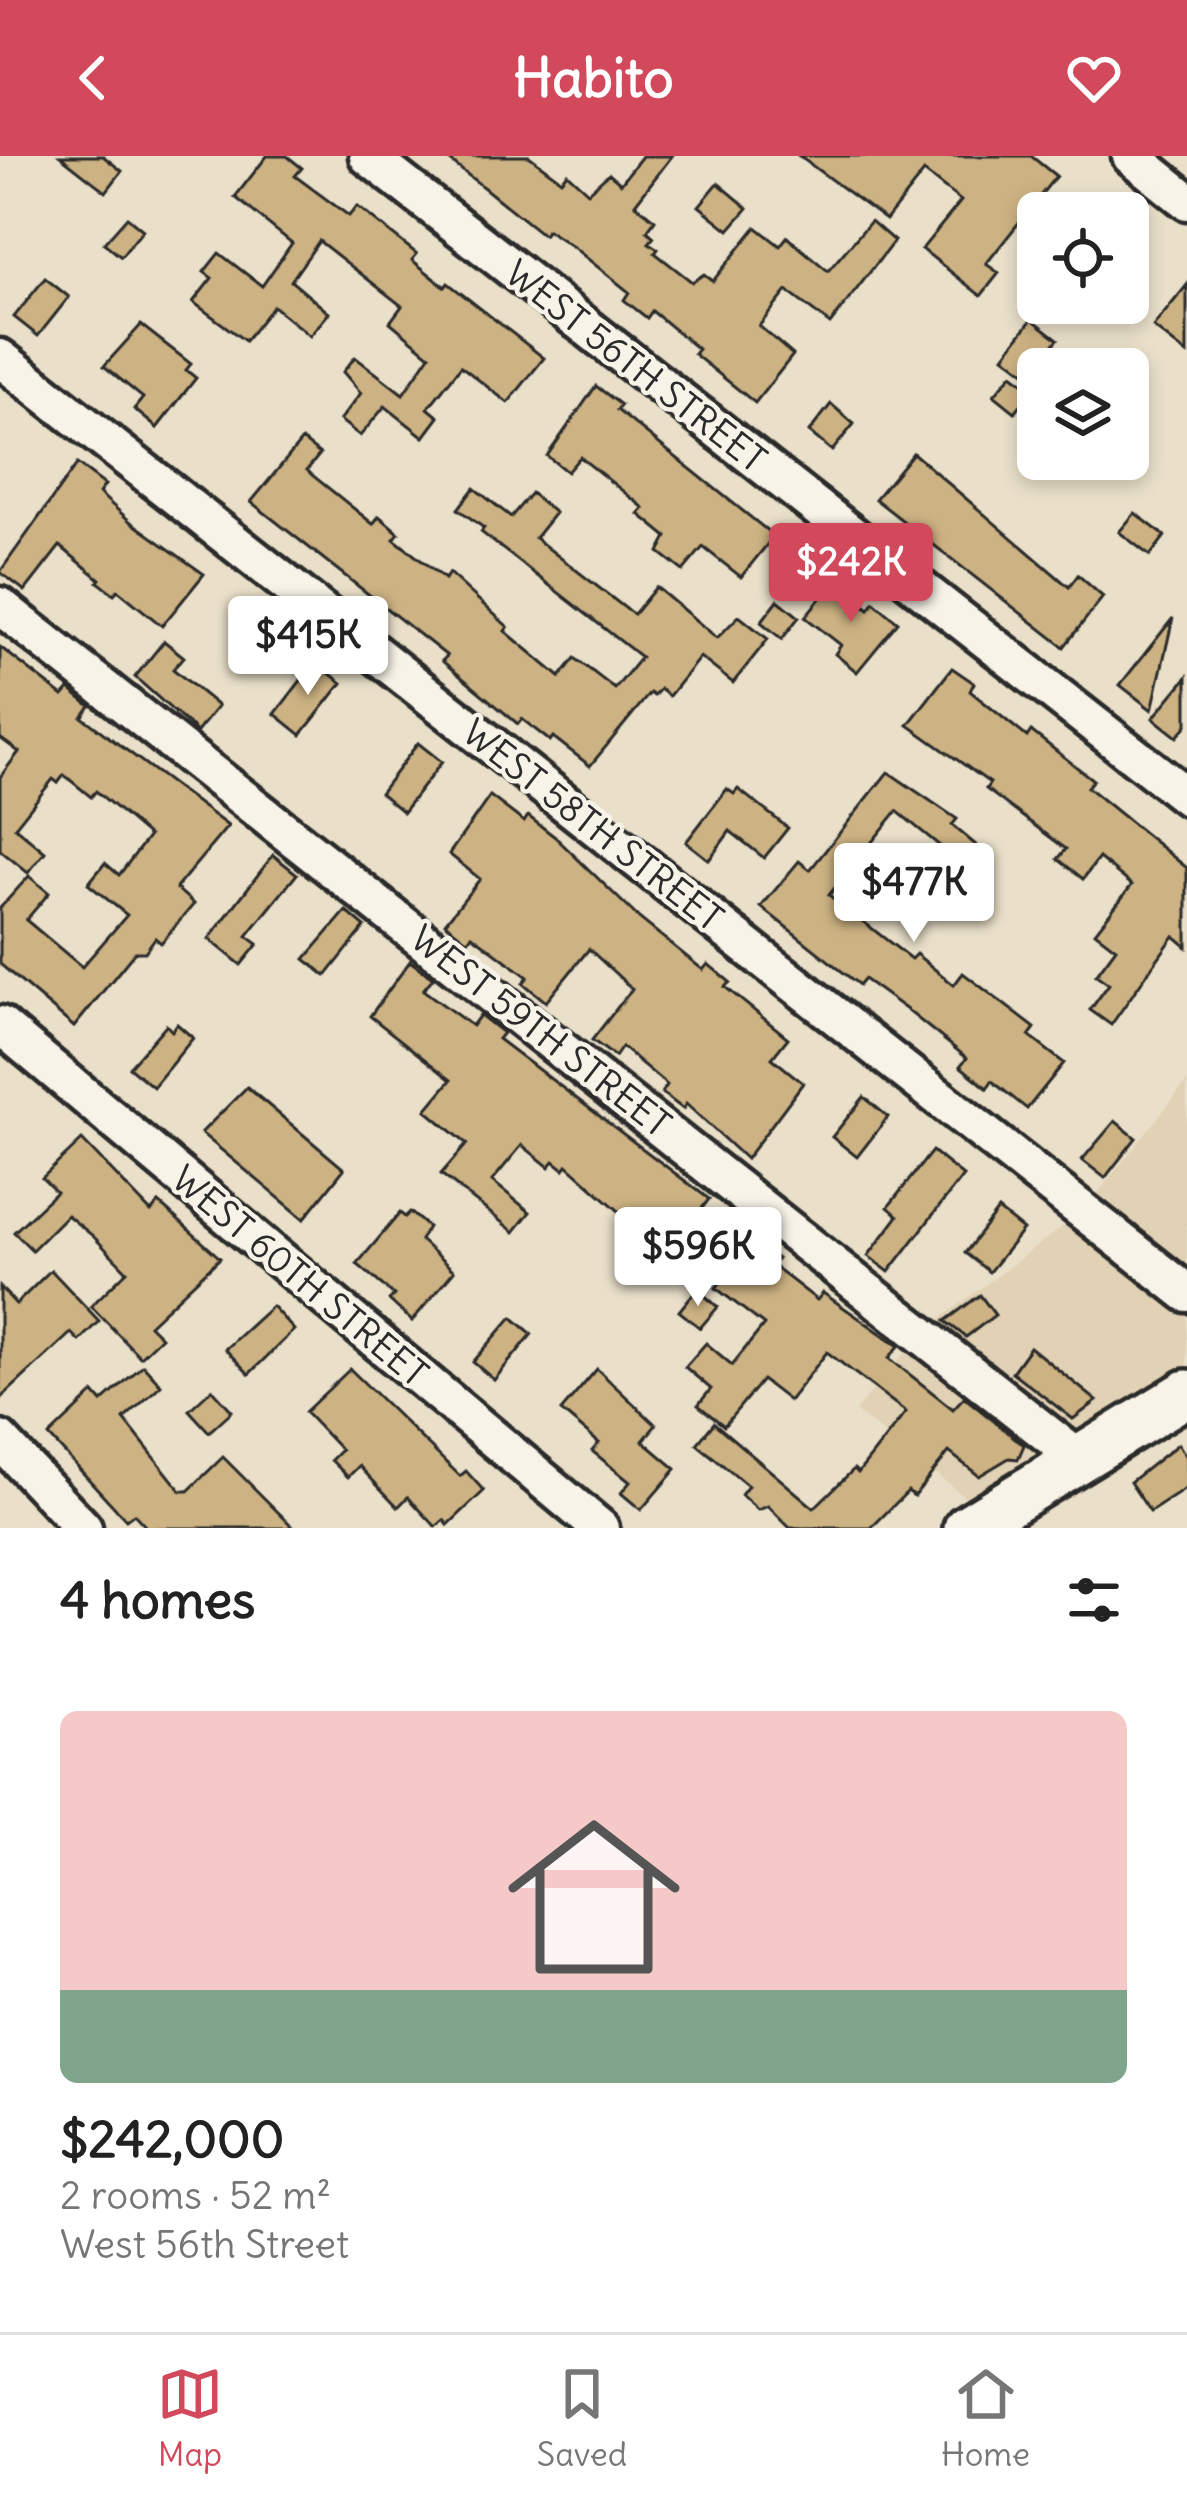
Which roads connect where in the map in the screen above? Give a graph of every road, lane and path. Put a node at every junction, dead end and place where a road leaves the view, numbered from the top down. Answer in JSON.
{"nodes":[{"id":1,"x":368,"y":156,"type":"edge"},
{"id":2,"x":1131,"y":156,"type":"edge"},
{"id":3,"x":1187,"y":201,"type":"edge"},
{"id":4,"x":0,"y":358,"type":"edge"},
{"id":5,"x":0,"y":606,"type":"edge"},
{"id":6,"x":1187,"y":797,"type":"edge"},
{"id":7,"x":0,"y":1025,"type":"edge"},
{"id":8,"x":1187,"y":1293,"type":"edge"},
{"id":9,"x":1186,"y":1397,"type":"edge"},
{"id":10,"x":0,"y":1440,"type":"edge"},
{"id":11,"x":1079,"y":1459,"type":"junction"},
{"id":12,"x":83,"y":1528,"type":"edge"},
{"id":13,"x":600,"y":1528,"type":"edge"},
{"id":14,"x":967,"y":1528,"type":"edge"}],
"edges":[{"from":1,"to":6,"type":"street","name":"WEST 56TH STREET"},
{"from":2,"to":3,"type":"street"},
{"from":4,"to":8,"type":"street","name":"WEST 58TH STREET"},
{"from":5,"to":11,"type":"street","name":"WEST 59TH STREET"},
{"from":7,"to":13,"type":"street","name":"WEST 60TH STREET"},
{"from":9,"to":11,"type":"main road"},
{"from":10,"to":12,"type":"street"},
{"from":11,"to":14,"type":"main road"}]}
